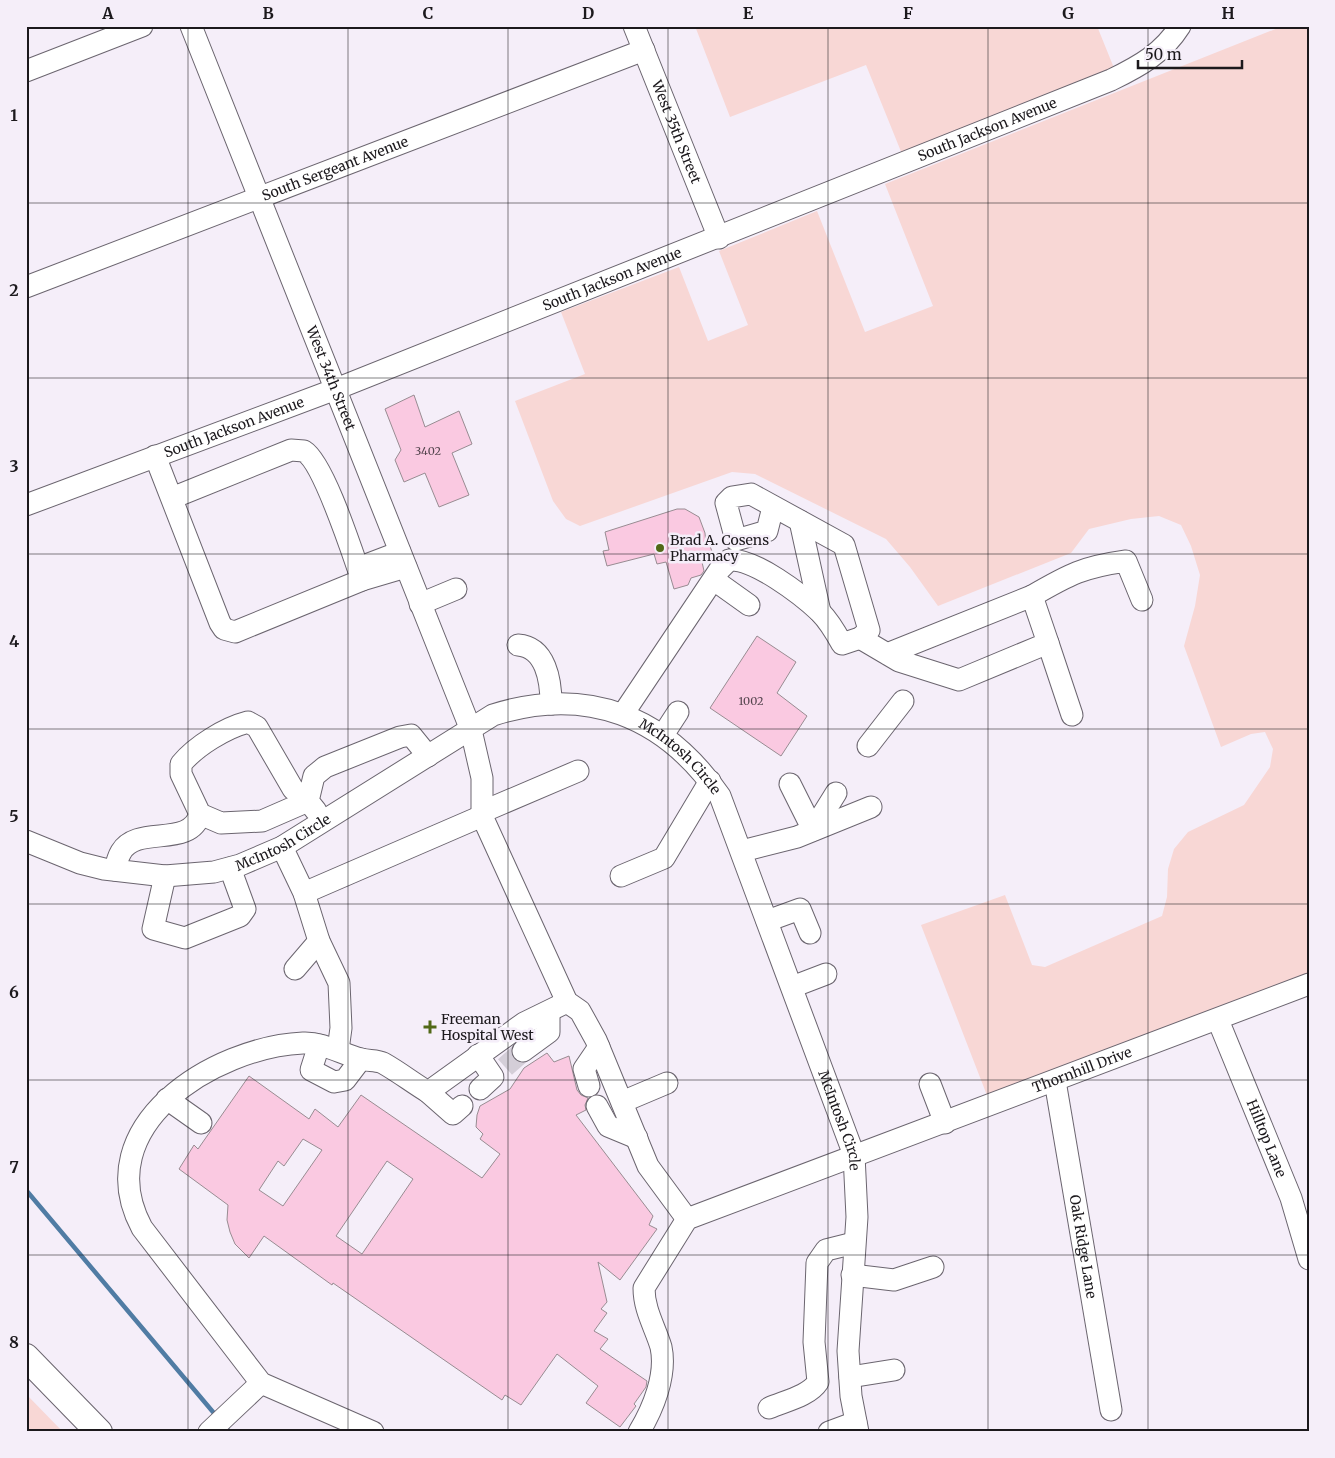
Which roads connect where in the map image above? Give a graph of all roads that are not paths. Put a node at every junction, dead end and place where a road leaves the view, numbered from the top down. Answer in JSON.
{"nodes":[{"id":1,"x":142,"y":26,"type":"edge"},
{"id":2,"x":191,"y":26,"type":"edge"},
{"id":3,"x":634,"y":26,"type":"edge"},
{"id":4,"x":1180,"y":26,"type":"edge"},
{"id":5,"x":644,"y":50,"type":"junction"},
{"id":6,"x":26,"y":71,"type":"edge"},
{"id":7,"x":259,"y":198,"type":"junction"},
{"id":8,"x":719,"y":238,"type":"junction"},
{"id":9,"x":26,"y":287,"type":"edge"},
{"id":10,"x":336,"y":389,"type":"junction"},
{"id":11,"x":155,"y":456,"type":"junction"},
{"id":12,"x":172,"y":498,"type":"junction"},
{"id":13,"x":26,"y":506,"type":"edge"},
{"id":14,"x":773,"y":507,"type":"dead end"},
{"id":15,"x":800,"y":521,"type":"junction"},
{"id":16,"x":403,"y":559,"type":"junction"},
{"id":17,"x":360,"y":574,"type":"junction"},
{"id":18,"x":714,"y":580,"type":"junction"},
{"id":19,"x":456,"y":589,"type":"dead end"},
{"id":20,"x":1032,"y":596,"type":"junction"},
{"id":21,"x":1142,"y":600,"type":"dead end"},
{"id":22,"x":420,"y":604,"type":"junction"},
{"id":23,"x":749,"y":605,"type":"dead end"},
{"id":24,"x":820,"y":612,"type":"junction"},
{"id":25,"x":860,"y":638,"type":"junction"},
{"id":26,"x":1048,"y":643,"type":"junction"},
{"id":27,"x":518,"y":645,"type":"dead end"},
{"id":28,"x":887,"y":654,"type":"junction"},
{"id":29,"x":903,"y":701,"type":"dead end"},
{"id":30,"x":551,"y":704,"type":"junction"},
{"id":31,"x":678,"y":712,"type":"dead end"},
{"id":32,"x":623,"y":714,"type":"junction"},
{"id":33,"x":1072,"y":715,"type":"dead end"},
{"id":34,"x":471,"y":730,"type":"junction"},
{"id":35,"x":663,"y":735,"type":"junction"},
{"id":36,"x":868,"y":746,"type":"dead end"},
{"id":37,"x":428,"y":756,"type":"junction"},
{"id":38,"x":578,"y":771,"type":"dead end"},
{"id":39,"x":710,"y":781,"type":"junction"},
{"id":40,"x":790,"y":784,"type":"dead end"},
{"id":41,"x":836,"y":793,"type":"dead end"},
{"id":42,"x":308,"y":801,"type":"junction"},
{"id":43,"x":871,"y":807,"type":"dead end"},
{"id":44,"x":200,"y":814,"type":"junction"},
{"id":45,"x":482,"y":814,"type":"junction"},
{"id":46,"x":323,"y":822,"type":"junction"},
{"id":47,"x":813,"y":830,"type":"junction"},
{"id":48,"x":26,"y":841,"type":"edge"},
{"id":49,"x":282,"y":847,"type":"junction"},
{"id":50,"x":742,"y":851,"type":"junction"},
{"id":51,"x":230,"y":868,"type":"junction"},
{"id":52,"x":115,"y":870,"type":"junction"},
{"id":53,"x":165,"y":876,"type":"junction"},
{"id":54,"x":621,"y":876,"type":"dead end"},
{"id":55,"x":304,"y":893,"type":"junction"},
{"id":56,"x":767,"y":921,"type":"junction"},
{"id":57,"x":810,"y":933,"type":"dead end"},
{"id":58,"x":319,"y":941,"type":"junction"},
{"id":59,"x":295,"y":969,"type":"dead end"},
{"id":60,"x":826,"y":974,"type":"dead end"},
{"id":61,"x":1309,"y":984,"type":"edge"},
{"id":62,"x":792,"y":987,"type":"junction"},
{"id":63,"x":558,"y":1007,"type":"junction"},
{"id":64,"x":1218,"y":1020,"type":"junction"},
{"id":65,"x":598,"y":1047,"type":"junction"},
{"id":66,"x":328,"y":1048,"type":"junction"},
{"id":67,"x":523,"y":1051,"type":"tunnel mouth"},
{"id":68,"x":478,"y":1055,"type":"junction"},
{"id":69,"x":361,"y":1059,"type":"junction"},
{"id":70,"x":493,"y":1078,"type":"dead end"},
{"id":71,"x":1055,"y":1081,"type":"junction"},
{"id":72,"x":667,"y":1083,"type":"dead end"},
{"id":73,"x":930,"y":1084,"type":"dead end"},
{"id":74,"x":590,"y":1086,"type":"dead end"},
{"id":75,"x":428,"y":1092,"type":"junction"},
{"id":76,"x":168,"y":1099,"type":"junction"},
{"id":77,"x":622,"y":1102,"type":"junction"},
{"id":78,"x":462,"y":1106,"type":"dead end"},
{"id":79,"x":597,"y":1106,"type":"dead end"},
{"id":80,"x":200,"y":1123,"type":"dead end"},
{"id":81,"x":945,"y":1123,"type":"junction"},
{"id":82,"x":637,"y":1138,"type":"junction"},
{"id":83,"x":854,"y":1155,"type":"junction"},
{"id":84,"x":687,"y":1220,"type":"junction"},
{"id":85,"x":854,"y":1242,"type":"junction"},
{"id":86,"x":1309,"y":1259,"type":"edge"},
{"id":87,"x":933,"y":1267,"type":"dead end"},
{"id":88,"x":852,"y":1284,"type":"junction"},
{"id":89,"x":816,"y":1296,"type":"junction"},
{"id":90,"x":26,"y":1357,"type":"edge"},
{"id":91,"x":894,"y":1370,"type":"dead end"},
{"id":92,"x":850,"y":1377,"type":"junction"},
{"id":93,"x":261,"y":1383,"type":"junction"},
{"id":94,"x":770,"y":1408,"type":"dead end"},
{"id":95,"x":1111,"y":1410,"type":"dead end"},
{"id":96,"x":857,"y":1427,"type":"edge"},
{"id":97,"x":648,"y":1431,"type":"edge"},
{"id":98,"x":99,"y":1432,"type":"edge"},
{"id":99,"x":209,"y":1432,"type":"edge"},
{"id":100,"x":373,"y":1432,"type":"edge"},
{"id":101,"x":829,"y":1432,"type":"edge"}],
"edges":[{"from":1,"to":6,"type":"street"},
{"from":2,"to":7,"type":"street","name":"West 34th Street"},
{"from":3,"to":5,"type":"street","name":"West 35th Street"},
{"from":4,"to":8,"type":"street","name":"South Jackson Avenue"},
{"from":5,"to":7,"type":"street","name":"South Sergeant Avenue"},
{"from":5,"to":8,"type":"street","name":"West 35th Street"},
{"from":7,"to":9,"type":"street","name":"South Sergeant Avenue"},
{"from":7,"to":10,"type":"street","name":"West 34th Street"},
{"from":8,"to":10,"type":"street","name":"South Jackson Avenue"},
{"from":10,"to":11,"type":"street","name":"South Jackson Avenue"},
{"from":10,"to":16,"type":"street","name":"West 34th Street"},
{"from":11,"to":12,"type":"street"},
{"from":11,"to":13,"type":"street","name":"South Jackson Avenue"},
{"from":12,"to":17,"type":"street"},
{"from":12,"to":17,"type":"street"},
{"from":14,"to":15,"type":"street"},
{"from":15,"to":24,"type":"street"},
{"from":15,"to":25,"type":"street"},
{"from":16,"to":17,"type":"street"},
{"from":16,"to":22,"type":"street","name":"West 34th Street"},
{"from":18,"to":23,"type":"street"},
{"from":18,"to":24,"type":"street"},
{"from":18,"to":32,"type":"street"},
{"from":19,"to":22,"type":"street"},
{"from":20,"to":21,"type":"street"},
{"from":20,"to":26,"type":"street"},
{"from":20,"to":28,"type":"street"},
{"from":22,"to":34,"type":"street","name":"West 34th Street"},
{"from":24,"to":25,"type":"street"},
{"from":25,"to":28,"type":"street"},
{"from":26,"to":28,"type":"street"},
{"from":26,"to":33,"type":"street"},
{"from":27,"to":30,"type":"street"},
{"from":29,"to":36,"type":"street"},
{"from":30,"to":32,"type":"street","name":"McIntosh Circle"},
{"from":30,"to":34,"type":"street","name":"McIntosh Circle"},
{"from":31,"to":35,"type":"street"},
{"from":32,"to":35,"type":"street","name":"McIntosh Circle"},
{"from":34,"to":37,"type":"street","name":"McIntosh Circle"},
{"from":34,"to":45,"type":"street","name":"West 34th Street"},
{"from":35,"to":39,"type":"street","name":"McIntosh Circle"},
{"from":37,"to":42,"type":"street"},
{"from":37,"to":46,"type":"street","name":"McIntosh Circle"},
{"from":38,"to":45,"type":"street"},
{"from":39,"to":50,"type":"street","name":"McIntosh Circle"},
{"from":39,"to":54,"type":"street"},
{"from":40,"to":47,"type":"street"},
{"from":41,"to":47,"type":"street"},
{"from":42,"to":44,"type":"street"},
{"from":42,"to":44,"type":"street"},
{"from":42,"to":46,"type":"street"},
{"from":43,"to":47,"type":"street"},
{"from":44,"to":52,"type":"street"},
{"from":45,"to":55,"type":"street"},
{"from":45,"to":63,"type":"street"},
{"from":46,"to":49,"type":"street","name":"McIntosh Circle"},
{"from":47,"to":50,"type":"street"},
{"from":48,"to":52,"type":"street","name":"McIntosh Circle"},
{"from":49,"to":51,"type":"street","name":"McIntosh Circle"},
{"from":49,"to":55,"type":"street"},
{"from":50,"to":56,"type":"street","name":"McIntosh Circle"},
{"from":51,"to":53,"type":"street","name":"McIntosh Circle"},
{"from":51,"to":53,"type":"street"},
{"from":52,"to":53,"type":"street","name":"McIntosh Circle"},
{"from":55,"to":58,"type":"street"},
{"from":56,"to":57,"type":"street"},
{"from":56,"to":62,"type":"street","name":"McIntosh Circle"},
{"from":58,"to":59,"type":"street"},
{"from":58,"to":66,"type":"street"},
{"from":60,"to":62,"type":"street"},
{"from":61,"to":64,"type":"street","name":"Thornhill Drive"},
{"from":62,"to":83,"type":"street","name":"McIntosh Circle"},
{"from":63,"to":65,"type":"street"},
{"from":63,"to":67,"type":"street"},
{"from":63,"to":68,"type":"street"},
{"from":64,"to":71,"type":"street","name":"Thornhill Drive"},
{"from":64,"to":86,"type":"street","name":"Hilltop Lane"},
{"from":65,"to":74,"type":"street"},
{"from":65,"to":77,"type":"street"},
{"from":66,"to":69,"type":"street"},
{"from":66,"to":69,"type":"street"},
{"from":66,"to":76,"type":"street"},
{"from":68,"to":70,"type":"street"},
{"from":68,"to":75,"type":"street"},
{"from":69,"to":75,"type":"street"},
{"from":71,"to":81,"type":"street","name":"Thornhill Drive"},
{"from":71,"to":95,"type":"street","name":"Oak Ridge Lane"},
{"from":72,"to":77,"type":"street"},
{"from":73,"to":81,"type":"street"},
{"from":75,"to":78,"type":"street"},
{"from":76,"to":80,"type":"street"},
{"from":76,"to":93,"type":"street"},
{"from":77,"to":82,"type":"street"},
{"from":79,"to":82,"type":"street"},
{"from":81,"to":83,"type":"street","name":"Thornhill Drive"},
{"from":82,"to":84,"type":"street"},
{"from":83,"to":84,"type":"street","name":"Thornhill Drive"},
{"from":83,"to":85,"type":"street","name":"McIntosh Circle"},
{"from":84,"to":97,"type":"street"},
{"from":85,"to":88,"type":"street","name":"McIntosh Circle"},
{"from":85,"to":89,"type":"street"},
{"from":87,"to":88,"type":"street"},
{"from":88,"to":89,"type":"street"},
{"from":88,"to":92,"type":"street","name":"McIntosh Circle"},
{"from":89,"to":94,"type":"street"},
{"from":90,"to":98,"type":"main road"},
{"from":91,"to":92,"type":"street"},
{"from":92,"to":96,"type":"street","name":"McIntosh Circle"},
{"from":93,"to":99,"type":"street"},
{"from":93,"to":100,"type":"street"},
{"from":96,"to":101,"type":"street"}]}
